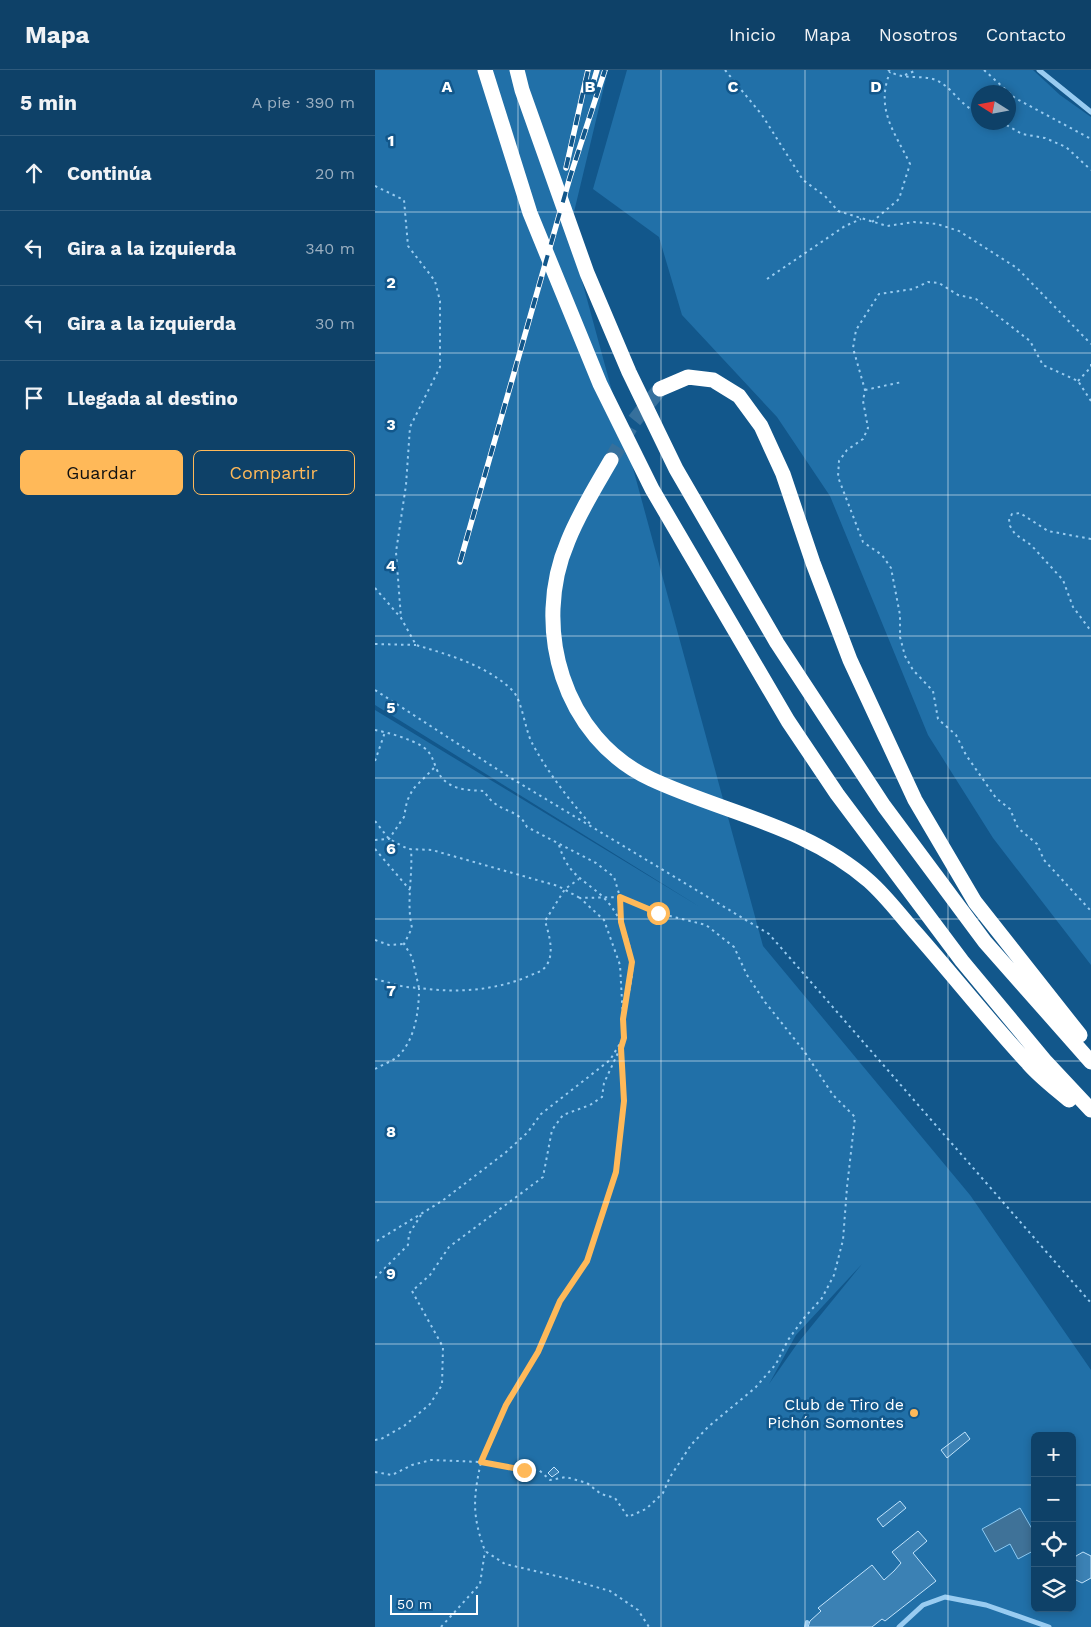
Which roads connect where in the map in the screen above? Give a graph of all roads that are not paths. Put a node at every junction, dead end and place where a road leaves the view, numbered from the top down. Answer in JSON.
{"nodes":[{"id":1,"x":485,"y":70,"type":"edge"},
{"id":2,"x":517,"y":70,"type":"edge"},
{"id":3,"x":1039,"y":70,"type":"edge"},
{"id":4,"x":1091,"y":112,"type":"edge"},
{"id":5,"x":660,"y":389,"type":"tunnel mouth"},
{"id":6,"x":611,"y":460,"type":"tunnel mouth"},
{"id":7,"x":1091,"y":1048,"type":"edge"},
{"id":8,"x":1091,"y":1062,"type":"edge"},
{"id":9,"x":1091,"y":1110,"type":"edge"},
{"id":10,"x":1091,"y":1119,"type":"edge"},
{"id":11,"x":899,"y":1627,"type":"edge"},
{"id":12,"x":1049,"y":1627,"type":"edge"}],
"edges":[{"from":1,"to":9,"type":"highway"},
{"from":2,"to":8,"type":"highway"},
{"from":3,"to":4,"type":"street"},
{"from":5,"to":7,"type":"highway"},
{"from":6,"to":10,"type":"highway"},
{"from":11,"to":12,"type":"street"}]}
